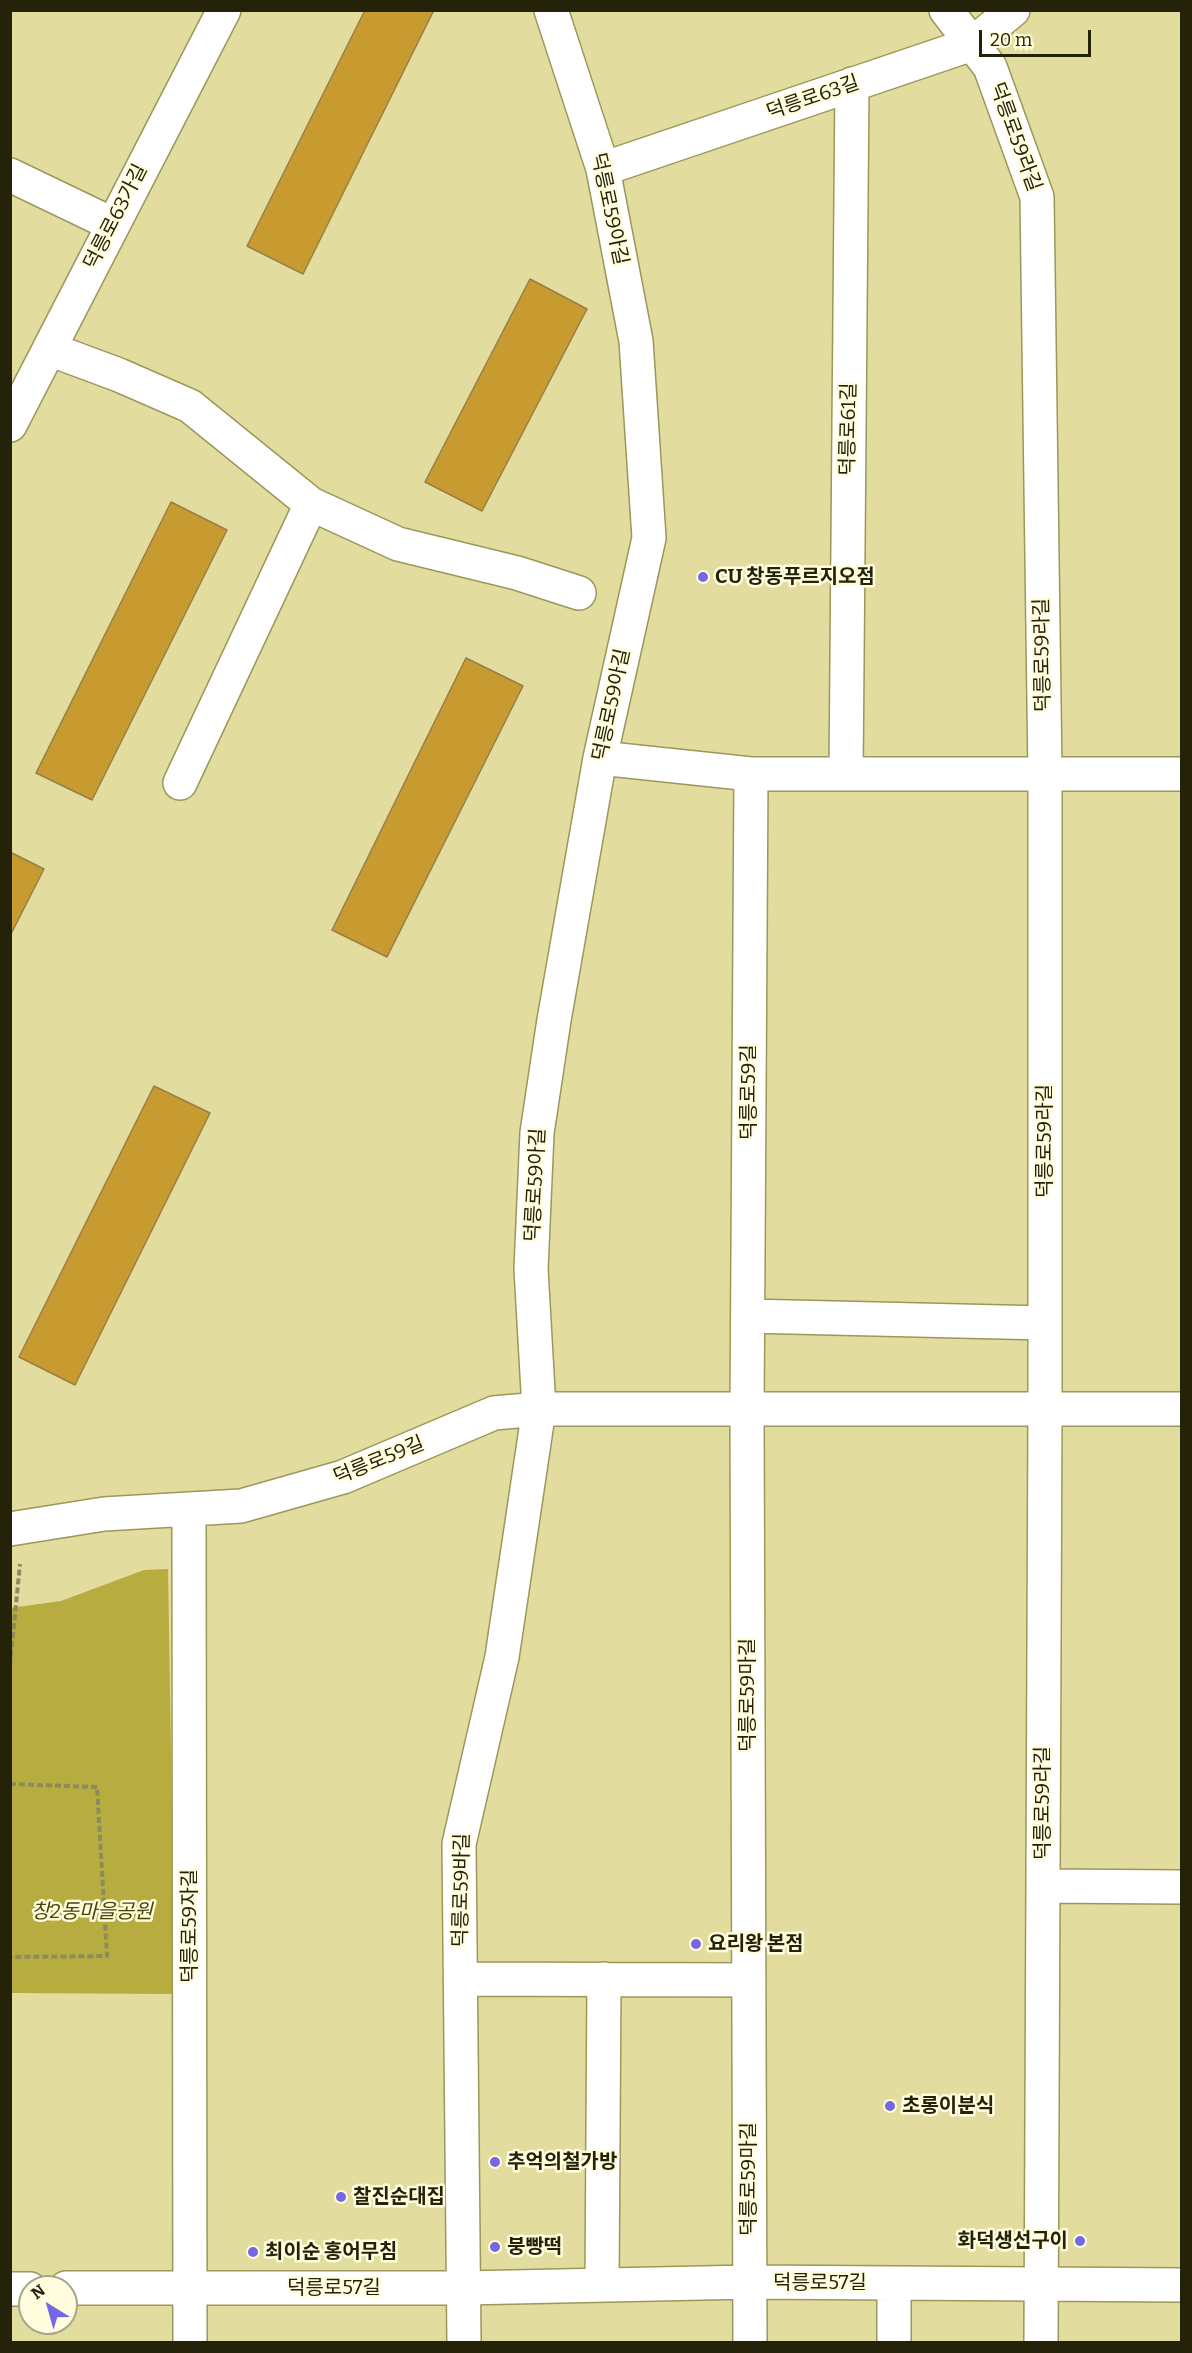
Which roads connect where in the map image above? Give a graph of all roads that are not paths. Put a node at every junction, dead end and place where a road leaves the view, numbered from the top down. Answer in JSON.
{"nodes":[{"id":1,"x":224,"y":10,"type":"edge"},
{"id":2,"x":551,"y":10,"type":"edge"},
{"id":3,"x":946,"y":10,"type":"edge"},
{"id":4,"x":1013,"y":10,"type":"edge"},
{"id":5,"x":972,"y":44,"type":"junction"},
{"id":6,"x":852,"y":84,"type":"junction"},
{"id":7,"x":603,"y":170,"type":"junction"},
{"id":8,"x":10,"y":175,"type":"edge"},
{"id":9,"x":112,"y":224,"type":"junction"},
{"id":10,"x":49,"y":349,"type":"junction"},
{"id":11,"x":10,"y":425,"type":"edge"},
{"id":12,"x":311,"y":504,"type":"junction"},
{"id":13,"x":579,"y":593,"type":"dead end"},
{"id":14,"x":600,"y":758,"type":"junction"},
{"id":15,"x":751,"y":774,"type":"junction"},
{"id":16,"x":846,"y":774,"type":"junction"},
{"id":17,"x":1045,"y":774,"type":"junction"},
{"id":18,"x":1182,"y":774,"type":"edge"},
{"id":19,"x":180,"y":783,"type":"dead end"},
{"id":20,"x":748,"y":1316,"type":"junction"},
{"id":21,"x":1045,"y":1323,"type":"junction"},
{"id":22,"x":539,"y":1409,"type":"junction"},
{"id":23,"x":1045,"y":1409,"type":"junction"},
{"id":24,"x":1182,"y":1409,"type":"edge"},
{"id":25,"x":747,"y":1410,"type":"junction"},
{"id":26,"x":189,"y":1510,"type":"junction"},
{"id":27,"x":10,"y":1529,"type":"edge"},
{"id":28,"x":1043,"y":1886,"type":"junction"},
{"id":29,"x":1182,"y":1887,"type":"edge"},
{"id":30,"x":461,"y":1978,"type":"junction"},
{"id":31,"x":604,"y":1979,"type":"junction"},
{"id":32,"x":749,"y":1980,"type":"junction"},
{"id":33,"x":750,"y":2282,"type":"junction"},
{"id":34,"x":894,"y":2283,"type":"junction"},
{"id":35,"x":1041,"y":2284,"type":"junction"},
{"id":36,"x":602,"y":2285,"type":"junction"},
{"id":37,"x":1182,"y":2285,"type":"edge"},
{"id":38,"x":78,"y":2288,"type":"edge"},
{"id":39,"x":190,"y":2288,"type":"junction"},
{"id":40,"x":465,"y":2288,"type":"junction"},
{"id":41,"x":190,"y":2343,"type":"edge"},
{"id":42,"x":464,"y":2343,"type":"edge"},
{"id":43,"x":750,"y":2343,"type":"edge"},
{"id":44,"x":894,"y":2343,"type":"edge"},
{"id":45,"x":1041,"y":2343,"type":"edge"}],
"edges":[{"from":1,"to":9,"type":"street","name":"덕릉로63가길"},
{"from":2,"to":7,"type":"street","name":"덕릉로59아길"},
{"from":3,"to":5,"type":"street","name":"덕릉로59라길"},
{"from":4,"to":5,"type":"street","name":"덕릉로63길"},
{"from":5,"to":6,"type":"street","name":"덕릉로63길"},
{"from":5,"to":17,"type":"street","name":"덕릉로59라길"},
{"from":6,"to":7,"type":"street","name":"덕릉로63길"},
{"from":6,"to":16,"type":"street","name":"덕릉로61길"},
{"from":7,"to":14,"type":"street","name":"덕릉로59아길"},
{"from":8,"to":9,"type":"street"},
{"from":9,"to":10,"type":"street","name":"덕릉로63가길"},
{"from":10,"to":11,"type":"street","name":"덕릉로63가길"},
{"from":10,"to":12,"type":"street"},
{"from":12,"to":13,"type":"street"},
{"from":12,"to":19,"type":"street"},
{"from":14,"to":15,"type":"street"},
{"from":14,"to":22,"type":"street","name":"덕릉로59아길"},
{"from":15,"to":16,"type":"street"},
{"from":15,"to":20,"type":"street","name":"덕릉로59길"},
{"from":16,"to":17,"type":"street"},
{"from":17,"to":18,"type":"street"},
{"from":17,"to":21,"type":"street","name":"덕릉로59라길"},
{"from":20,"to":21,"type":"street"},
{"from":20,"to":25,"type":"street","name":"덕릉로59길"},
{"from":21,"to":23,"type":"street","name":"덕릉로59라길"},
{"from":22,"to":25,"type":"street","name":"덕릉로59길"},
{"from":22,"to":26,"type":"street","name":"덕릉로59길"},
{"from":22,"to":30,"type":"street","name":"덕릉로59바길"},
{"from":23,"to":24,"type":"street","name":"덕릉로59길"},
{"from":23,"to":25,"type":"street","name":"덕릉로59길"},
{"from":23,"to":28,"type":"street","name":"덕릉로59라길"},
{"from":25,"to":32,"type":"street","name":"덕릉로59마길"},
{"from":26,"to":27,"type":"street","name":"덕릉로59길"},
{"from":26,"to":39,"type":"street","name":"덕릉로59자길"},
{"from":28,"to":29,"type":"street"},
{"from":28,"to":35,"type":"street","name":"덕릉로59라길"},
{"from":30,"to":31,"type":"street"},
{"from":30,"to":40,"type":"street","name":"덕릉로59바길"},
{"from":31,"to":32,"type":"street"},
{"from":31,"to":36,"type":"street"},
{"from":32,"to":33,"type":"street","name":"덕릉로59마길"},
{"from":33,"to":34,"type":"street","name":"덕릉로57길"},
{"from":33,"to":36,"type":"street","name":"덕릉로57길"},
{"from":33,"to":43,"type":"street","name":"덕릉로59마길"},
{"from":34,"to":35,"type":"street","name":"덕릉로57길"},
{"from":34,"to":44,"type":"street","name":"덕릉로57길"},
{"from":35,"to":37,"type":"street","name":"덕릉로57길"},
{"from":35,"to":45,"type":"street","name":"덕릉로59라길"},
{"from":36,"to":40,"type":"street","name":"덕릉로57길"},
{"from":38,"to":39,"type":"street","name":"덕릉로57길"},
{"from":39,"to":40,"type":"street","name":"덕릉로57길"},
{"from":39,"to":41,"type":"street","name":"덕릉로59자길"},
{"from":40,"to":42,"type":"street","name":"덕릉로59바길"}]}
